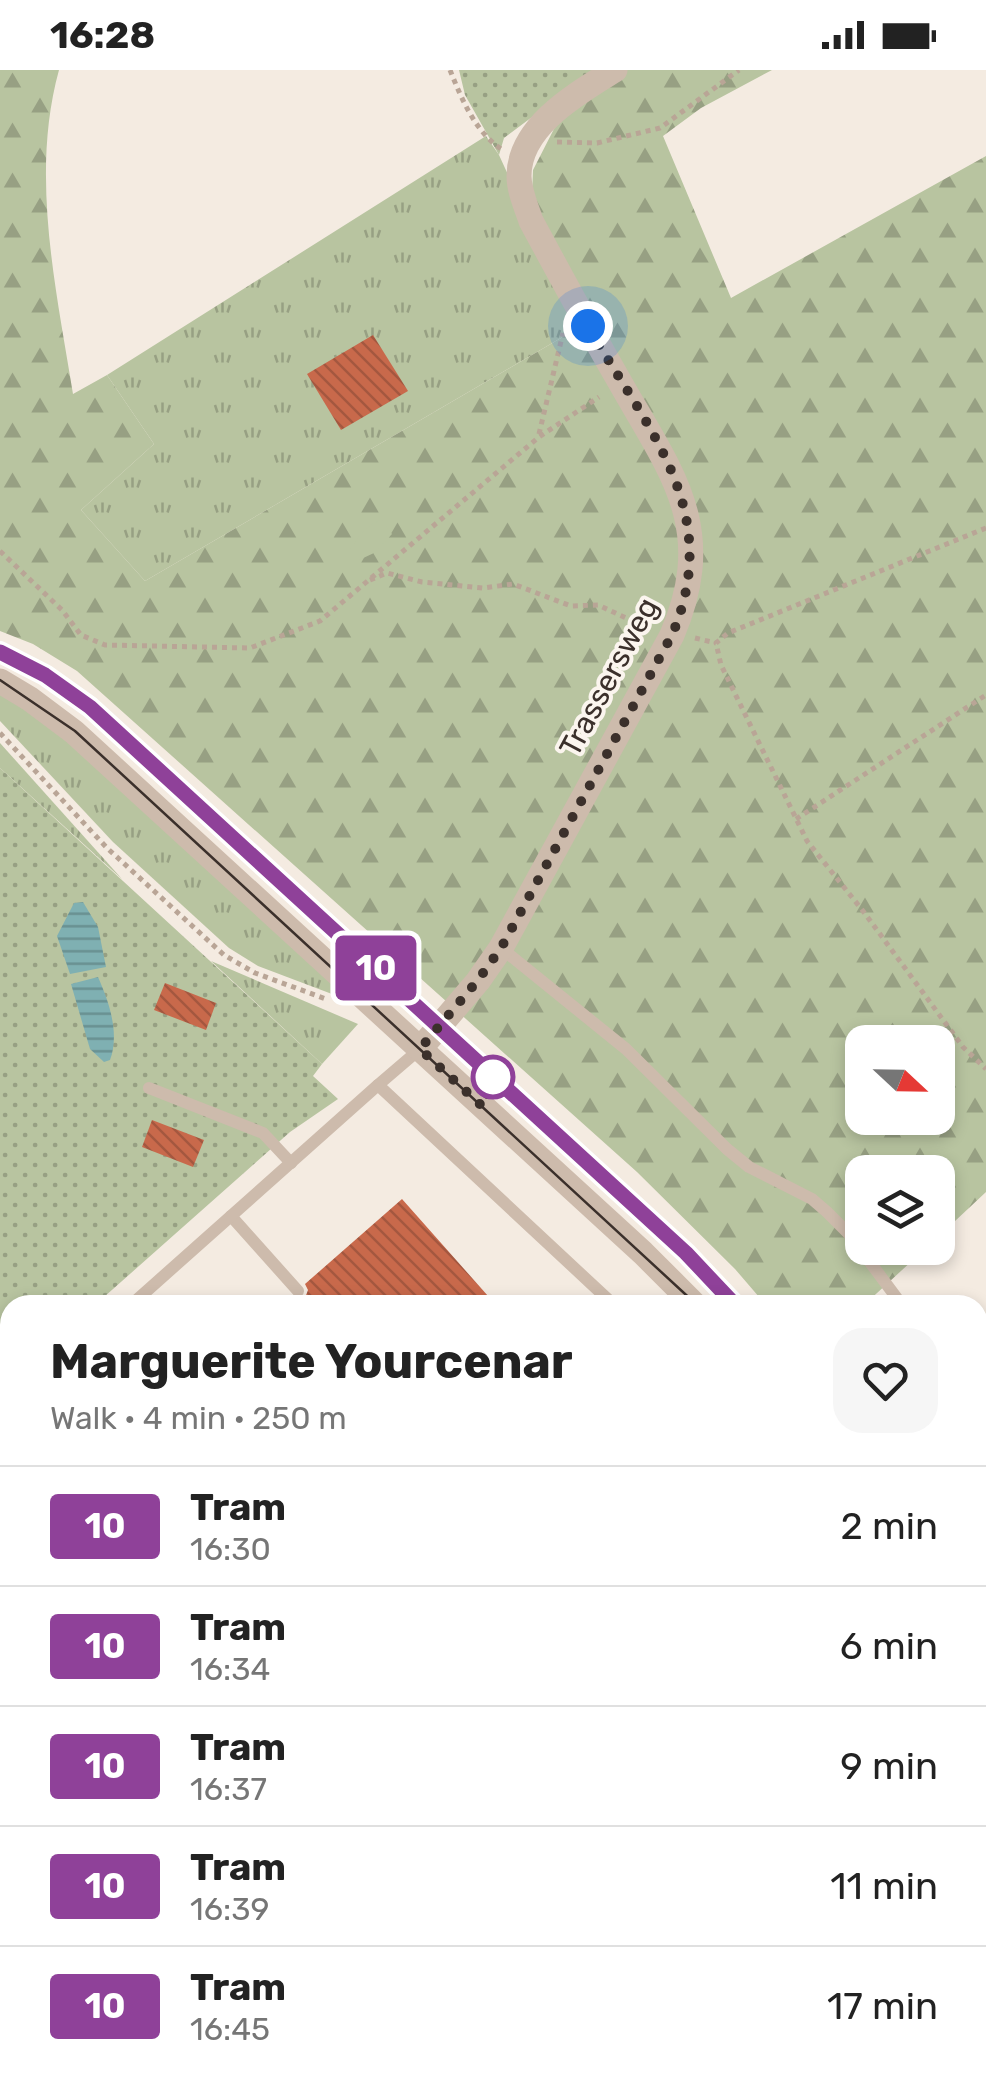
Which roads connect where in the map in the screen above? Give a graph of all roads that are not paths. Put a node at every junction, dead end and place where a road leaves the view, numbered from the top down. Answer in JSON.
{"nodes":[{"id":1,"x":615,"y":70,"type":"edge"},
{"id":2,"x":0,"y":681,"type":"edge"},
{"id":3,"x":501,"y":948,"type":"junction"},
{"id":4,"x":420,"y":1049,"type":"junction"},
{"id":5,"x":378,"y":1086,"type":"junction"},
{"id":6,"x":149,"y":1088,"type":"dead end"},
{"id":7,"x":291,"y":1163,"type":"junction"},
{"id":8,"x":231,"y":1216,"type":"junction"},
{"id":9,"x":298,"y":1291,"type":"dead end"},
{"id":10,"x":144,"y":1295,"type":"edge"},
{"id":11,"x":603,"y":1295,"type":"edge"},
{"id":12,"x":685,"y":1295,"type":"edge"},
{"id":13,"x":894,"y":1295,"type":"edge"}],
"edges":[{"from":1,"to":3,"type":"street","name":"Trassersweg"},
{"from":2,"to":4,"type":"street"},
{"from":3,"to":4,"type":"street","name":"Trassersweg"},
{"from":3,"to":13,"type":"lane"},
{"from":4,"to":5,"type":"lane"},
{"from":4,"to":12,"type":"street"},
{"from":5,"to":7,"type":"lane"},
{"from":5,"to":11,"type":"lane"},
{"from":6,"to":7,"type":"lane"},
{"from":7,"to":8,"type":"lane"},
{"from":8,"to":9,"type":"lane"},
{"from":8,"to":10,"type":"lane"}]}
